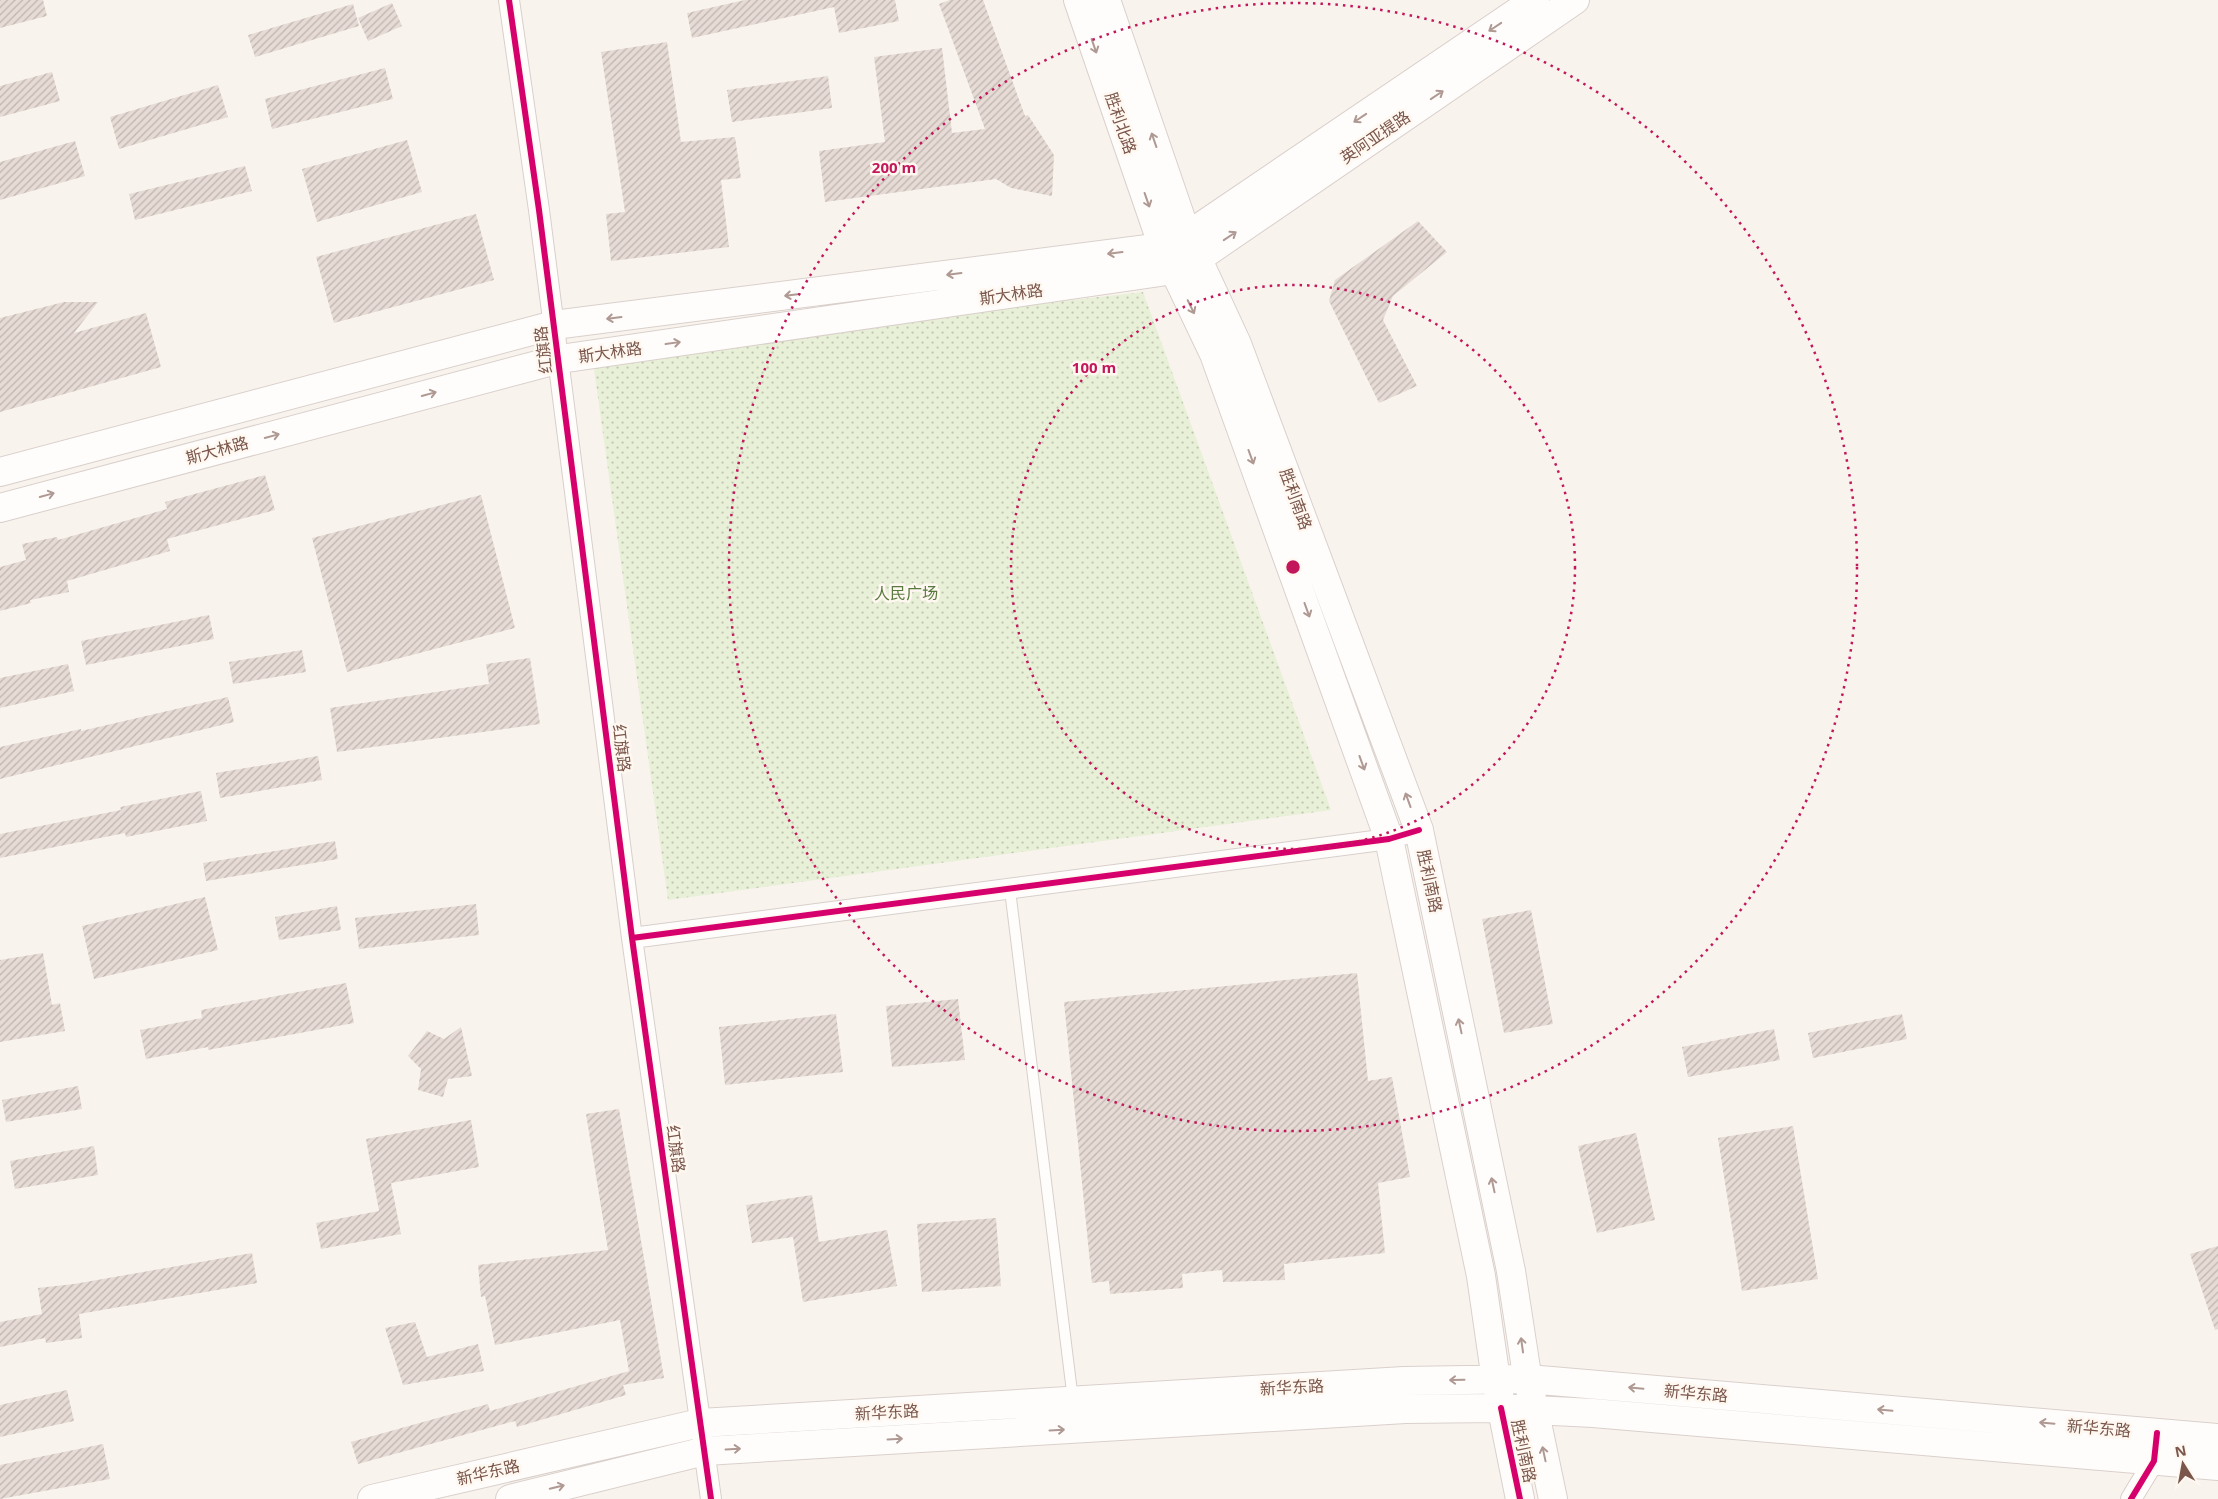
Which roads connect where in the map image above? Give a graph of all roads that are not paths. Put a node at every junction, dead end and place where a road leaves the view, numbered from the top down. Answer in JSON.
{"nodes":[{"id":1,"x":509,"y":0,"type":"edge"},
{"id":2,"x":1078,"y":0,"type":"edge"},
{"id":3,"x":1106,"y":0,"type":"edge"},
{"id":4,"x":1535,"y":0,"type":"edge"},
{"id":5,"x":1575,"y":0,"type":"edge"},
{"id":6,"x":1180,"y":253,"type":"junction"},
{"id":7,"x":554,"y":325,"type":"junction"},
{"id":8,"x":558,"y":360,"type":"junction"},
{"id":9,"x":0,"y":472,"type":"edge"},
{"id":10,"x":0,"y":508,"type":"edge"},
{"id":11,"x":1419,"y":830,"type":"junction"},
{"id":12,"x":1389,"y":838,"type":"junction"},
{"id":13,"x":1010,"y":890,"type":"junction"},
{"id":14,"x":632,"y":938,"type":"junction"},
{"id":15,"x":1528,"y":1379,"type":"junction"},
{"id":16,"x":1496,"y":1380,"type":"junction"},
{"id":17,"x":1073,"y":1400,"type":"junction"},
{"id":18,"x":1501,"y":1408,"type":"junction"},
{"id":19,"x":1534,"y":1410,"type":"junction"},
{"id":20,"x":700,"y":1423,"type":"junction"},
{"id":21,"x":2157,"y":1433,"type":"junction"},
{"id":22,"x":2218,"y":1438,"type":"edge"},
{"id":23,"x":705,"y":1451,"type":"junction"},
{"id":24,"x":2154,"y":1461,"type":"junction"},
{"id":25,"x":2218,"y":1466,"type":"edge"},
{"id":26,"x":372,"y":1499,"type":"edge"},
{"id":27,"x":510,"y":1499,"type":"edge"},
{"id":28,"x":711,"y":1499,"type":"edge"},
{"id":29,"x":1520,"y":1499,"type":"edge"},
{"id":30,"x":1553,"y":1499,"type":"edge"},
{"id":31,"x":2131,"y":1499,"type":"edge"}],
"edges":[{"from":1,"to":7,"type":"street","name":"红旗路"},
{"from":2,"to":6,"type":"main road","name":"胜利北路","one_way":true},
{"from":6,"to":3,"type":"main road","name":"胜利北路","one_way":true},
{"from":4,"to":6,"type":"main road","name":"英阿亚提路","one_way":true},
{"from":6,"to":5,"type":"main road","name":"英阿亚提路","one_way":true},
{"from":6,"to":7,"type":"main road","name":"斯大林路","one_way":true},
{"from":8,"to":6,"type":"main road","name":"斯大林路","one_way":true},
{"from":11,"to":6,"type":"main road","name":"胜利南路","one_way":true},
{"from":6,"to":12,"type":"main road","name":"胜利南路","one_way":true},
{"from":7,"to":8,"type":"street","name":"红旗路"},
{"from":7,"to":9,"type":"main road","name":"斯大林路"},
{"from":10,"to":8,"type":"main road","name":"斯大林路","one_way":true},
{"from":8,"to":14,"type":"street","name":"红旗路"},
{"from":11,"to":12,"type":"street"},
{"from":15,"to":11,"type":"main road","name":"胜利南路","one_way":true},
{"from":12,"to":13,"type":"street"},
{"from":12,"to":16,"type":"main road","name":"胜利南路"},
{"from":13,"to":14,"type":"street"},
{"from":13,"to":17,"type":"lane"},
{"from":14,"to":20,"type":"street","name":"红旗路"},
{"from":15,"to":16,"type":"main road","name":"新华东路"},
{"from":15,"to":19,"type":"main road","name":"胜利南路"},
{"from":21,"to":15,"type":"main road","name":"新华东路","one_way":true},
{"from":16,"to":17,"type":"main road","name":"新华东路","one_way":true},
{"from":16,"to":18,"type":"main road","name":"胜利南路"},
{"from":17,"to":20,"type":"main road","name":"新华东路"},
{"from":18,"to":19,"type":"main road","name":"新华东路"},
{"from":23,"to":18,"type":"main road","name":"新华东路","one_way":true},
{"from":18,"to":29,"type":"main road","name":"胜利南路"},
{"from":19,"to":24,"type":"main road","name":"新华东路"},
{"from":30,"to":19,"type":"main road","name":"胜利南路","one_way":true},
{"from":20,"to":23,"type":"street","name":"红旗路"},
{"from":20,"to":26,"type":"main road","name":"新华东路"},
{"from":21,"to":22,"type":"main road","name":"新华东路"},
{"from":21,"to":24,"type":"street"},
{"from":27,"to":23,"type":"main road","name":"新华东路","one_way":true},
{"from":23,"to":28,"type":"street","name":"红旗路"},
{"from":24,"to":25,"type":"main road","name":"新华东路"},
{"from":24,"to":31,"type":"street"}]}
